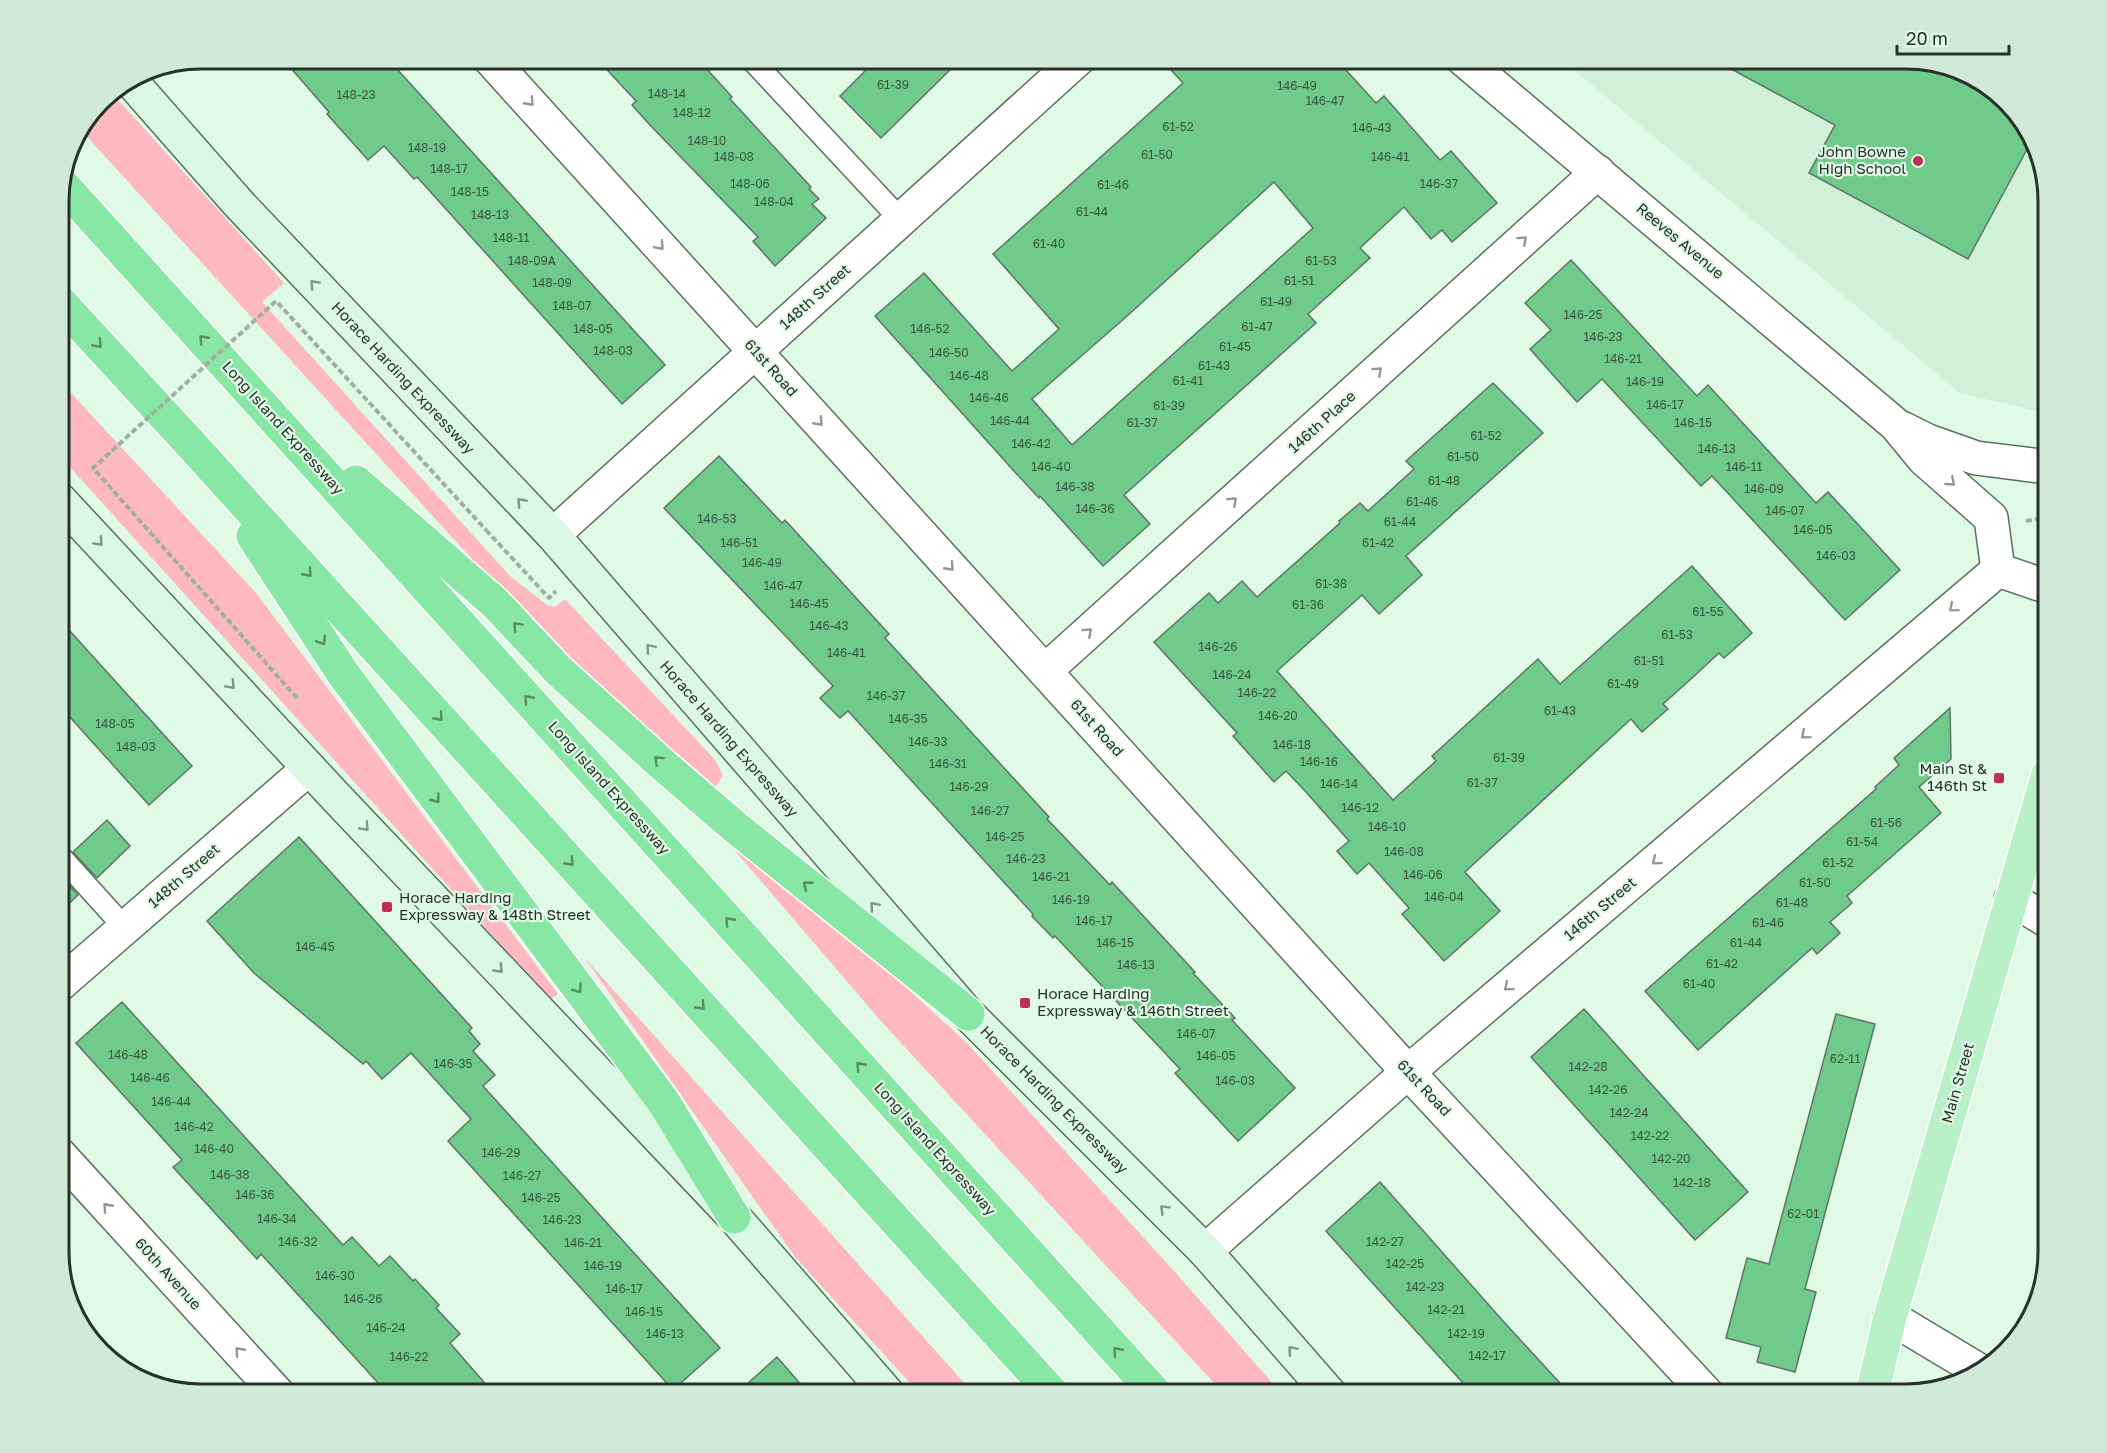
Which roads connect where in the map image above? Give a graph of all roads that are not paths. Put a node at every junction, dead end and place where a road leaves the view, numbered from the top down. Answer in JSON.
{"nodes":[{"id":1,"x":500,"y":69,"type":"edge"},
{"id":2,"x":761,"y":69,"type":"edge"},
{"id":3,"x":1066,"y":69,"type":"edge"},
{"id":4,"x":1475,"y":69,"type":"edge"},
{"id":5,"x":136,"y":87,"type":"edge"},
{"id":6,"x":1598,"y":172,"type":"junction"},
{"id":7,"x":69,"y":192,"type":"edge"},
{"id":8,"x":901,"y":220,"type":"junction"},
{"id":9,"x":69,"y":312,"type":"edge"},
{"id":10,"x":755,"y":351,"type":"junction"},
{"id":11,"x":242,"y":382,"type":"junction"},
{"id":12,"x":1896,"y":425,"type":"junction"},
{"id":13,"x":198,"y":452,"type":"junction"},
{"id":14,"x":2038,"y":466,"type":"edge"},
{"id":15,"x":69,"y":510,"type":"edge"},
{"id":16,"x":553,"y":536,"type":"junction"},
{"id":17,"x":1998,"y":570,"type":"junction"},
{"id":18,"x":2038,"y":583,"type":"edge"},
{"id":19,"x":1045,"y":671,"type":"junction"},
{"id":20,"x":309,"y":768,"type":"junction"},
{"id":21,"x":2038,"y":810,"type":"edge"},
{"id":22,"x":69,"y":866,"type":"edge"},
{"id":23,"x":2011,"y":899,"type":"junction"},
{"id":24,"x":2038,"y":915,"type":"edge"},
{"id":25,"x":125,"y":928,"type":"junction"},
{"id":26,"x":69,"y":976,"type":"edge"},
{"id":27,"x":968,"y":1014,"type":"junction"},
{"id":28,"x":1408,"y":1072,"type":"junction"},
{"id":29,"x":69,"y":1165,"type":"edge"},
{"id":30,"x":734,"y":1217,"type":"junction"},
{"id":31,"x":1205,"y":1251,"type":"junction"},
{"id":32,"x":1890,"y":1317,"type":"junction"},
{"id":33,"x":1972,"y":1366,"type":"edge"},
{"id":34,"x":268,"y":1384,"type":"edge"},
{"id":35,"x":878,"y":1384,"type":"edge"},
{"id":36,"x":1043,"y":1384,"type":"edge"},
{"id":37,"x":1146,"y":1384,"type":"edge"},
{"id":38,"x":1320,"y":1384,"type":"edge"},
{"id":39,"x":1697,"y":1384,"type":"edge"},
{"id":40,"x":1875,"y":1384,"type":"edge"}],
"edges":[{"from":1,"to":10,"type":"street","name":"61st Road","one_way":true},
{"from":2,"to":8,"type":"lane"},
{"from":3,"to":8,"type":"street","name":"148th Street"},
{"from":4,"to":6,"type":"street","name":"Reeves Avenue"},
{"from":16,"to":5,"type":"main road","name":"Horace Harding Expressway","one_way":true},
{"from":6,"to":12,"type":"street","name":"Reeves Avenue"},
{"from":19,"to":6,"type":"street","name":"146th Place","one_way":true},
{"from":11,"to":7,"type":"highway","name":"Long Island Expressway","one_way":true},
{"from":8,"to":10,"type":"street","name":"148th Street"},
{"from":9,"to":13,"type":"highway","one_way":true},
{"from":10,"to":16,"type":"street","name":"148th Street"},
{"from":10,"to":19,"type":"street","name":"61st Road","one_way":true},
{"from":27,"to":11,"type":"highway","one_way":true},
{"from":37,"to":11,"type":"highway","name":"Long Island Expressway","one_way":true},
{"from":12,"to":14,"type":"street","name":"Reeves Avenue"},
{"from":12,"to":17,"type":"street","name":"Reeves Avenue","one_way":true},
{"from":13,"to":30,"type":"highway","one_way":true},
{"from":13,"to":36,"type":"highway","one_way":true},
{"from":15,"to":20,"type":"main road","one_way":true},
{"from":27,"to":16,"type":"main road","name":"Horace Harding Expressway","one_way":true},
{"from":17,"to":18,"type":"street"},
{"from":17,"to":28,"type":"street","name":"146th Street","one_way":true},
{"from":19,"to":28,"type":"street","name":"61st Road"},
{"from":20,"to":25,"type":"street","name":"148th Street"},
{"from":20,"to":30,"type":"main road","one_way":true},
{"from":21,"to":23,"type":"main road","name":"Main Street"},
{"from":22,"to":25,"type":"lane"},
{"from":23,"to":24,"type":"street"},
{"from":23,"to":32,"type":"main road","name":"Main Street"},
{"from":25,"to":26,"type":"street","name":"148th Street"},
{"from":31,"to":27,"type":"main road","name":"Horace Harding Expressway","one_way":true},
{"from":28,"to":31,"type":"street","name":"146th Street"},
{"from":28,"to":39,"type":"street","name":"61st Road"},
{"from":34,"to":29,"type":"street","name":"60th Avenue","one_way":true},
{"from":30,"to":35,"type":"main road"},
{"from":38,"to":31,"type":"main road","name":"Horace Harding Expressway","one_way":true},
{"from":32,"to":33,"type":"street"},
{"from":32,"to":40,"type":"main road","name":"Main Street"}]}
